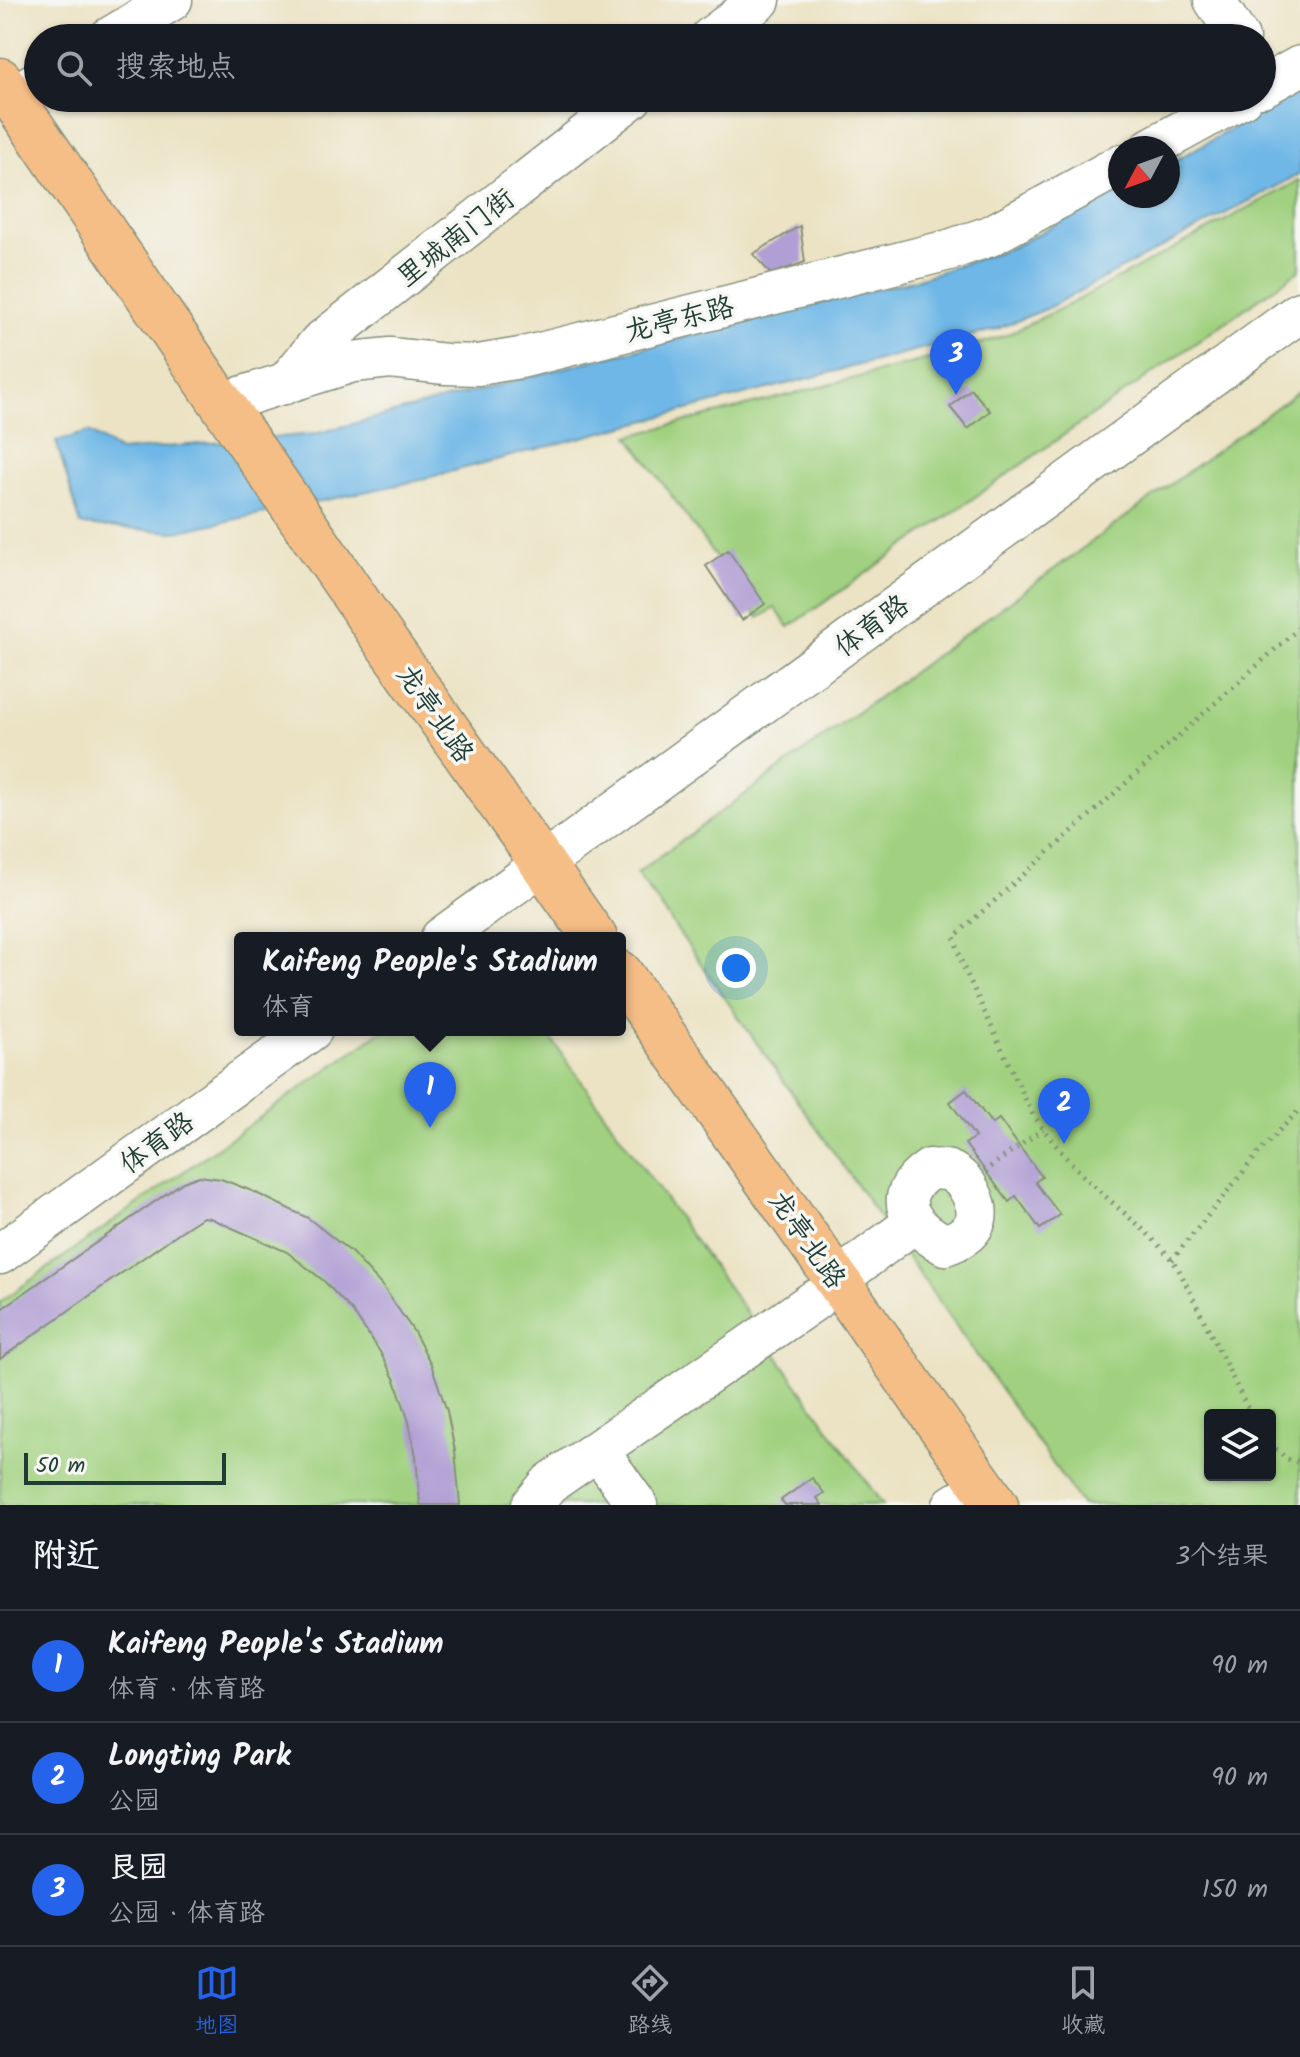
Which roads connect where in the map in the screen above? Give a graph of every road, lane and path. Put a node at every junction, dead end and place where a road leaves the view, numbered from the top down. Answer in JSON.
{"nodes":[{"id":1,"x":172,"y":0,"type":"edge"},
{"id":2,"x":760,"y":0,"type":"edge"},
{"id":3,"x":1214,"y":0,"type":"edge"},
{"id":4,"x":132,"y":24,"type":"edge"},
{"id":5,"x":728,"y":24,"type":"edge"},
{"id":6,"x":1230,"y":24,"type":"edge"},
{"id":7,"x":12,"y":98,"type":"edge"},
{"id":8,"x":614,"y":112,"type":"edge"},
{"id":9,"x":1213,"y":112,"type":"edge"},
{"id":10,"x":1172,"y":136,"type":"edge"},
{"id":11,"x":1108,"y":172,"type":"edge"},
{"id":12,"x":1300,"y":312,"type":"edge"},
{"id":13,"x":285,"y":384,"type":"junction"},
{"id":14,"x":221,"y":421,"type":"junction"},
{"id":15,"x":1300,"y":627,"type":"edge"},
{"id":16,"x":531,"y":873,"type":"junction"},
{"id":17,"x":449,"y":932,"type":"edge"},
{"id":18,"x":556,"y":932,"type":"edge"},
{"id":19,"x":589,"y":932,"type":"edge"},
{"id":20,"x":626,"y":982,"type":"edge"},
{"id":21,"x":626,"y":1033,"type":"edge"},
{"id":22,"x":304,"y":1036,"type":"edge"},
{"id":23,"x":1300,"y":1109,"type":"edge"},
{"id":24,"x":1043,"y":1129,"type":"junction"},
{"id":25,"x":967,"y":1184,"type":"joint"},
{"id":26,"x":0,"y":1254,"type":"edge"},
{"id":27,"x":1172,"y":1260,"type":"junction"},
{"id":28,"x":826,"y":1290,"type":"junction"},
{"id":29,"x":1248,"y":1409,"type":"edge"},
{"id":30,"x":1276,"y":1449,"type":"edge"},
{"id":31,"x":598,"y":1450,"type":"junction"},
{"id":32,"x":1300,"y":1463,"type":"edge"},
{"id":33,"x":967,"y":1504,"type":"edge"},
{"id":34,"x":532,"y":1505,"type":"edge"},
{"id":35,"x":637,"y":1505,"type":"edge"}],
"edges":[{"from":1,"to":4,"type":"street"},
{"from":2,"to":5,"type":"street"},
{"from":3,"to":6,"type":"street"},
{"from":7,"to":14,"type":"main road"},
{"from":8,"to":13,"type":"street","name":"里城南门街"},
{"from":9,"to":10,"type":"street"},
{"from":11,"to":13,"type":"street","name":"龙亭东路"},
{"from":12,"to":16,"type":"street","name":"体育路"},
{"from":13,"to":14,"type":"street","name":"龙亭东路"},
{"from":14,"to":16,"type":"main road","name":"龙亭北路"},
{"from":15,"to":24,"type":"path"},
{"from":16,"to":17,"type":"street","name":"体育路"},
{"from":16,"to":18,"type":"main road","name":"龙亭北路"},
{"from":16,"to":19,"type":"main road","name":"龙亭北路"},
{"from":20,"to":28,"type":"main road","name":"龙亭北路"},
{"from":21,"to":28,"type":"main road","name":"龙亭北路"},
{"from":22,"to":26,"type":"street","name":"体育路"},
{"from":23,"to":27,"type":"path"},
{"from":24,"to":25,"type":"path"},
{"from":24,"to":27,"type":"path"},
{"from":25,"to":28,"type":"street"},
{"from":27,"to":29,"type":"path"},
{"from":28,"to":31,"type":"street"},
{"from":28,"to":33,"type":"main road","name":"龙亭北路"},
{"from":30,"to":32,"type":"path"},
{"from":31,"to":34,"type":"street"},
{"from":31,"to":35,"type":"street"}]}
